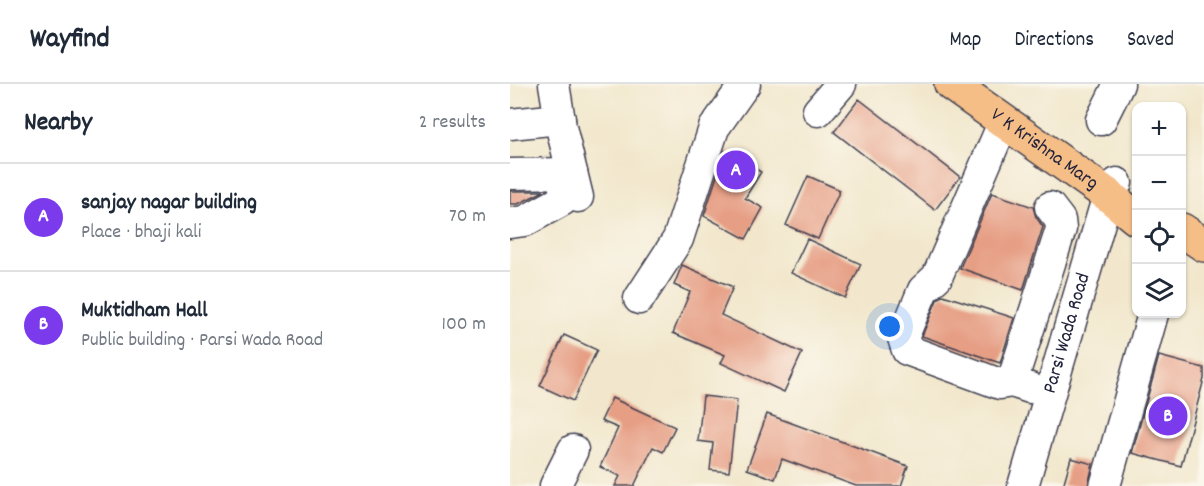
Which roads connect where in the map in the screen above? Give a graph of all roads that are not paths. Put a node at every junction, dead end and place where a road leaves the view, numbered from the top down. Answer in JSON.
{"nodes":[{"id":1,"x":554,"y":84,"type":"edge"},
{"id":2,"x":745,"y":84,"type":"edge"},
{"id":3,"x":841,"y":84,"type":"edge"},
{"id":4,"x":951,"y":84,"type":"edge"},
{"id":5,"x":985,"y":84,"type":"edge"},
{"id":6,"x":1119,"y":84,"type":"edge"},
{"id":7,"x":818,"y":111,"type":"dead end"},
{"id":8,"x":560,"y":119,"type":"junction"},
{"id":9,"x":1101,"y":120,"type":"dead end"},
{"id":10,"x":1004,"y":121,"type":"junction"},
{"id":11,"x":510,"y":124,"type":"edge"},
{"id":12,"x":510,"y":174,"type":"edge"},
{"id":13,"x":570,"y":183,"type":"junction"},
{"id":14,"x":1121,"y":192,"type":"edge"},
{"id":15,"x":1050,"y":207,"type":"dead end"},
{"id":16,"x":1132,"y":210,"type":"edge"},
{"id":17,"x":510,"y":223,"type":"edge"},
{"id":18,"x":1187,"y":240,"type":"edge"},
{"id":19,"x":1204,"y":268,"type":"edge"},
{"id":20,"x":639,"y":299,"type":"dead end"},
{"id":21,"x":1152,"y":318,"type":"edge"},
{"id":22,"x":1012,"y":382,"type":"junction"},
{"id":23,"x":1050,"y":394,"type":"junction"},
{"id":24,"x":573,"y":450,"type":"dead end"},
{"id":25,"x":555,"y":486,"type":"edge"},
{"id":26,"x":1023,"y":486,"type":"edge"},
{"id":27,"x":1105,"y":486,"type":"edge"}],
"edges":[{"from":1,"to":8,"type":"street"},
{"from":2,"to":20,"type":"street"},
{"from":3,"to":7,"type":"street"},
{"from":4,"to":10,"type":"main road","name":"V K Krishna Marg"},
{"from":5,"to":14,"type":"main road","name":"V K Krishna Marg"},
{"from":6,"to":9,"type":"street"},
{"from":8,"to":11,"type":"street"},
{"from":8,"to":13,"type":"street"},
{"from":10,"to":14,"type":"main road","name":"V K Krishna Marg"},
{"from":10,"to":22,"type":"street"},
{"from":12,"to":13,"type":"street"},
{"from":13,"to":17,"type":"street"},
{"from":14,"to":16,"type":"main road","name":"V K Krishna Marg"},
{"from":14,"to":23,"type":"street","name":"Parsi Wada Road"},
{"from":15,"to":22,"type":"street"},
{"from":18,"to":19,"type":"main road"},
{"from":21,"to":27,"type":"street"},
{"from":22,"to":23,"type":"street"},
{"from":23,"to":26,"type":"street","name":"Parsi Wada Road"},
{"from":24,"to":25,"type":"street"}]}
